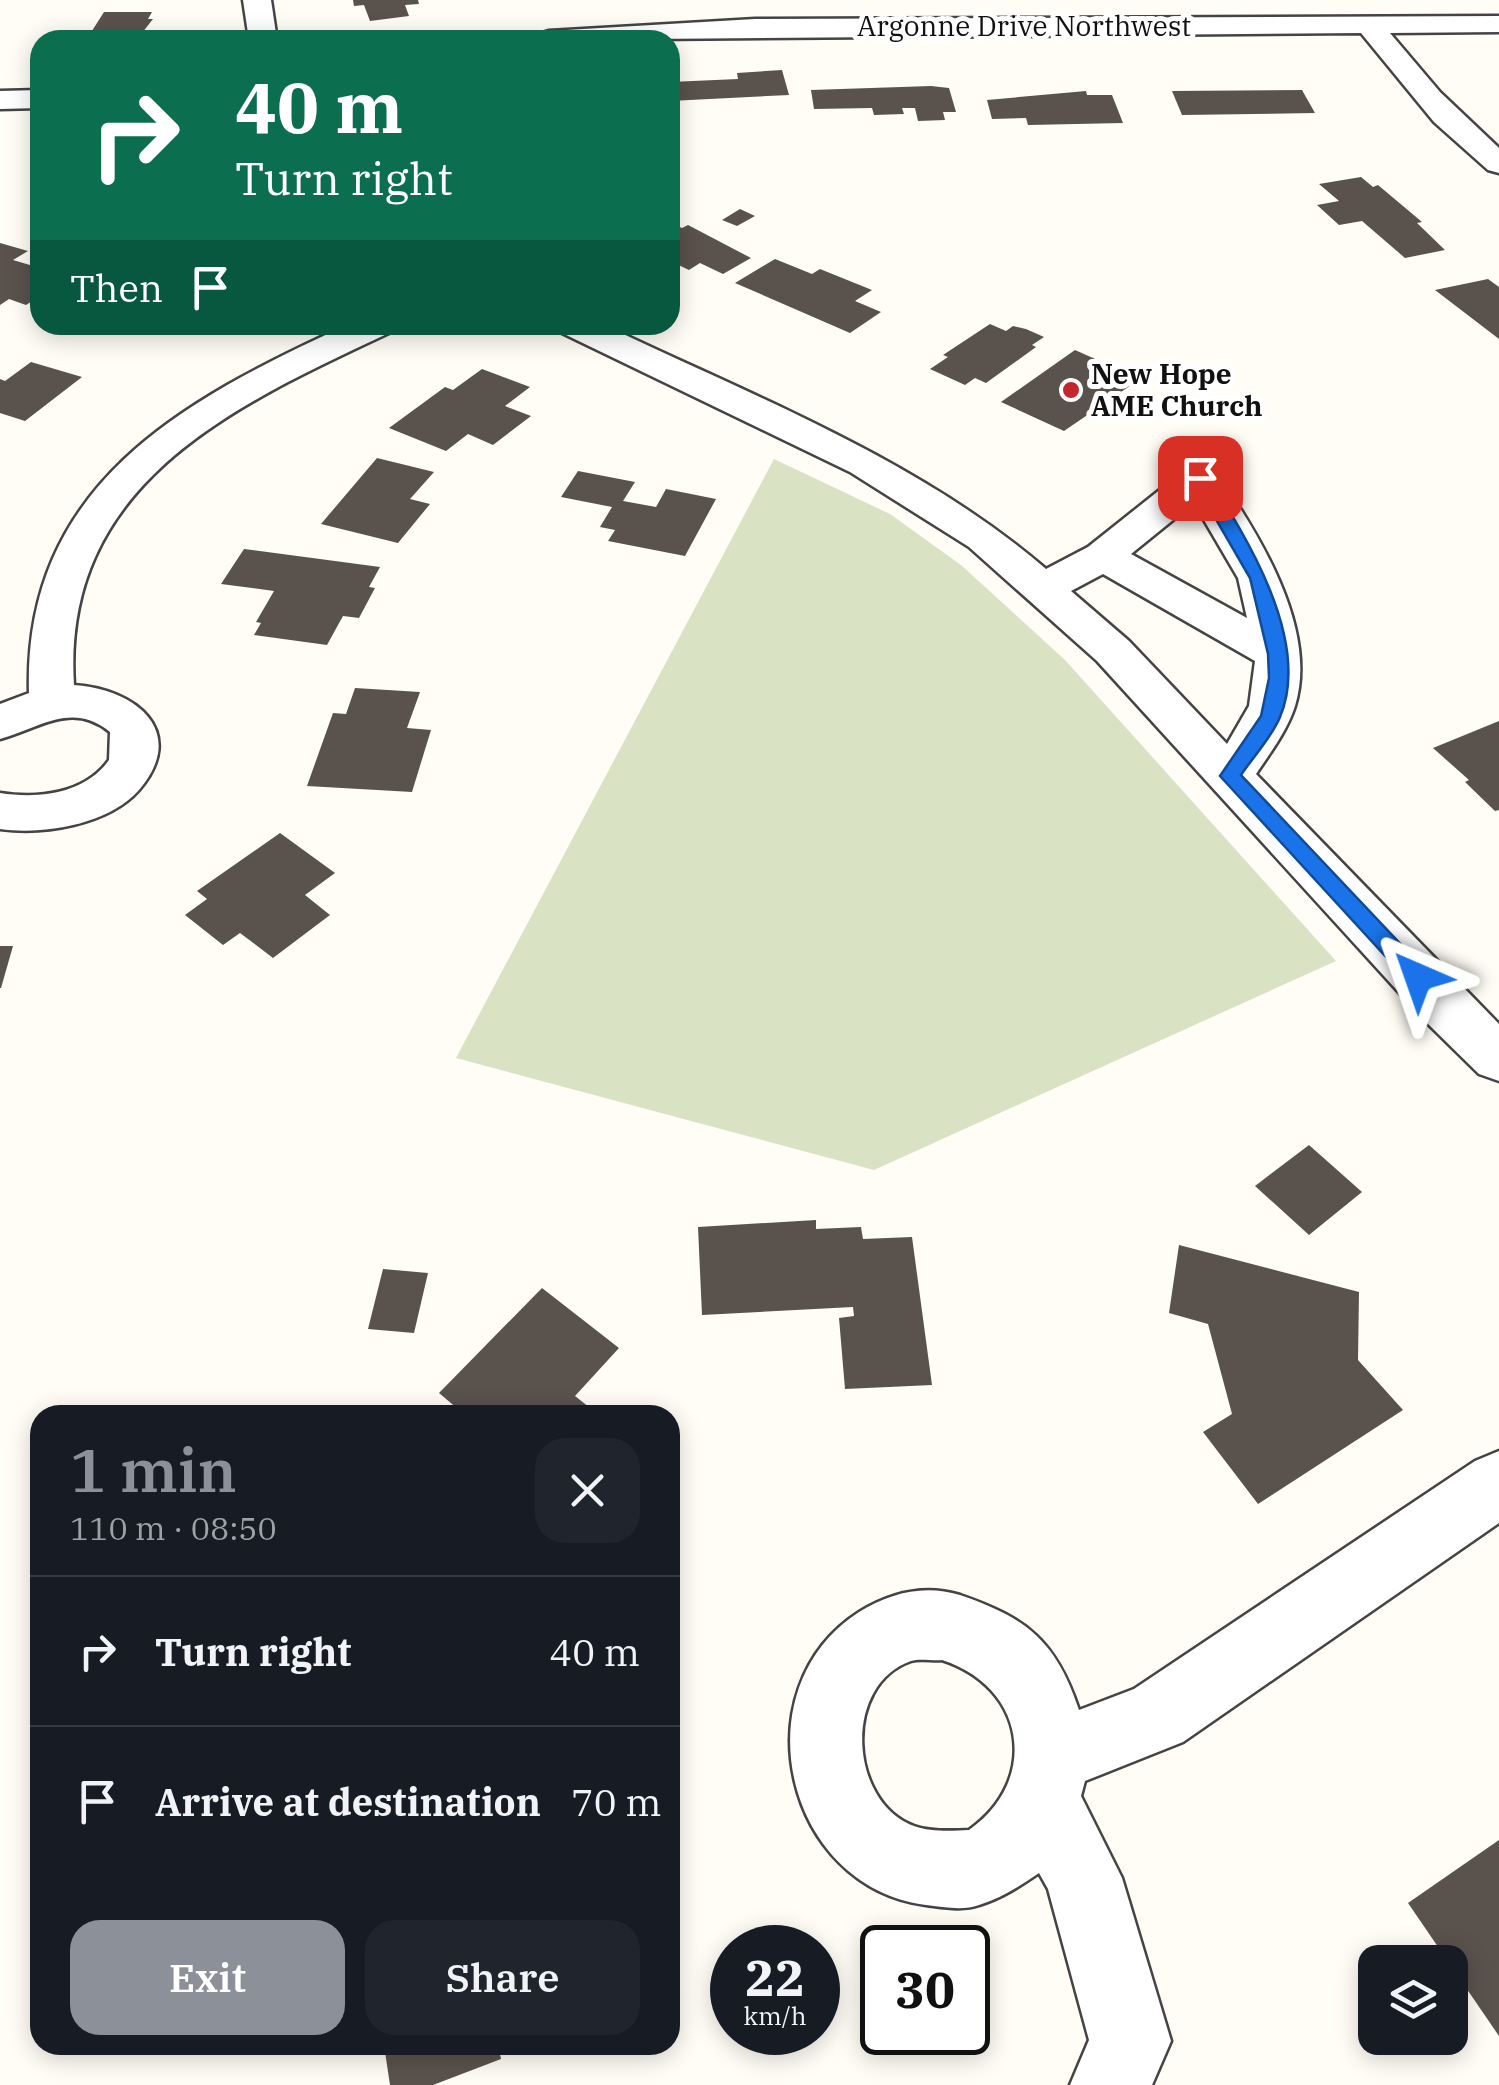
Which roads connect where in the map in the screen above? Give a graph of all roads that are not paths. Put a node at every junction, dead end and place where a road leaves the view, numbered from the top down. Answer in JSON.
{"nodes":[{"id":1,"x":257,"y":0,"type":"edge"},
{"id":2,"x":1369,"y":24,"type":"junction"},
{"id":3,"x":1499,"y":24,"type":"edge"},
{"id":4,"x":262,"y":30,"type":"edge"},
{"id":5,"x":680,"y":32,"type":"edge"},
{"id":6,"x":30,"y":99,"type":"edge"},
{"id":7,"x":0,"y":100,"type":"edge"},
{"id":8,"x":1499,"y":163,"type":"edge"},
{"id":9,"x":354,"y":335,"type":"edge"},
{"id":10,"x":596,"y":335,"type":"edge"},
{"id":11,"x":1103,"y":556,"type":"junction"},
{"id":12,"x":1042,"y":589,"type":"junction"},
{"id":13,"x":1277,"y":654,"type":"junction"},
{"id":14,"x":52,"y":702,"type":"junction"},
{"id":15,"x":0,"y":722,"type":"edge"},
{"id":16,"x":1230,"y":776,"type":"junction"},
{"id":17,"x":0,"y":812,"type":"edge"},
{"id":18,"x":1499,"y":1058,"type":"edge"},
{"id":19,"x":1499,"y":1484,"type":"edge"},
{"id":20,"x":1111,"y":2085,"type":"edge"}],
"edges":[{"from":1,"to":4,"type":"street"},
{"from":2,"to":3,"type":"street","name":"Argonne Drive Northwest"},
{"from":2,"to":5,"type":"street","name":"Argonne Drive Northwest"},
{"from":2,"to":8,"type":"street"},
{"from":6,"to":7,"type":"street"},
{"from":9,"to":14,"type":"street"},
{"from":10,"to":12,"type":"street"},
{"from":11,"to":12,"type":"street"},
{"from":11,"to":13,"type":"street"},
{"from":11,"to":13,"type":"street"},
{"from":12,"to":16,"type":"street"},
{"from":13,"to":16,"type":"street"},
{"from":14,"to":15,"type":"street"},
{"from":14,"to":17,"type":"street"},
{"from":16,"to":18,"type":"street"},
{"from":19,"to":20,"type":"street"}]}
